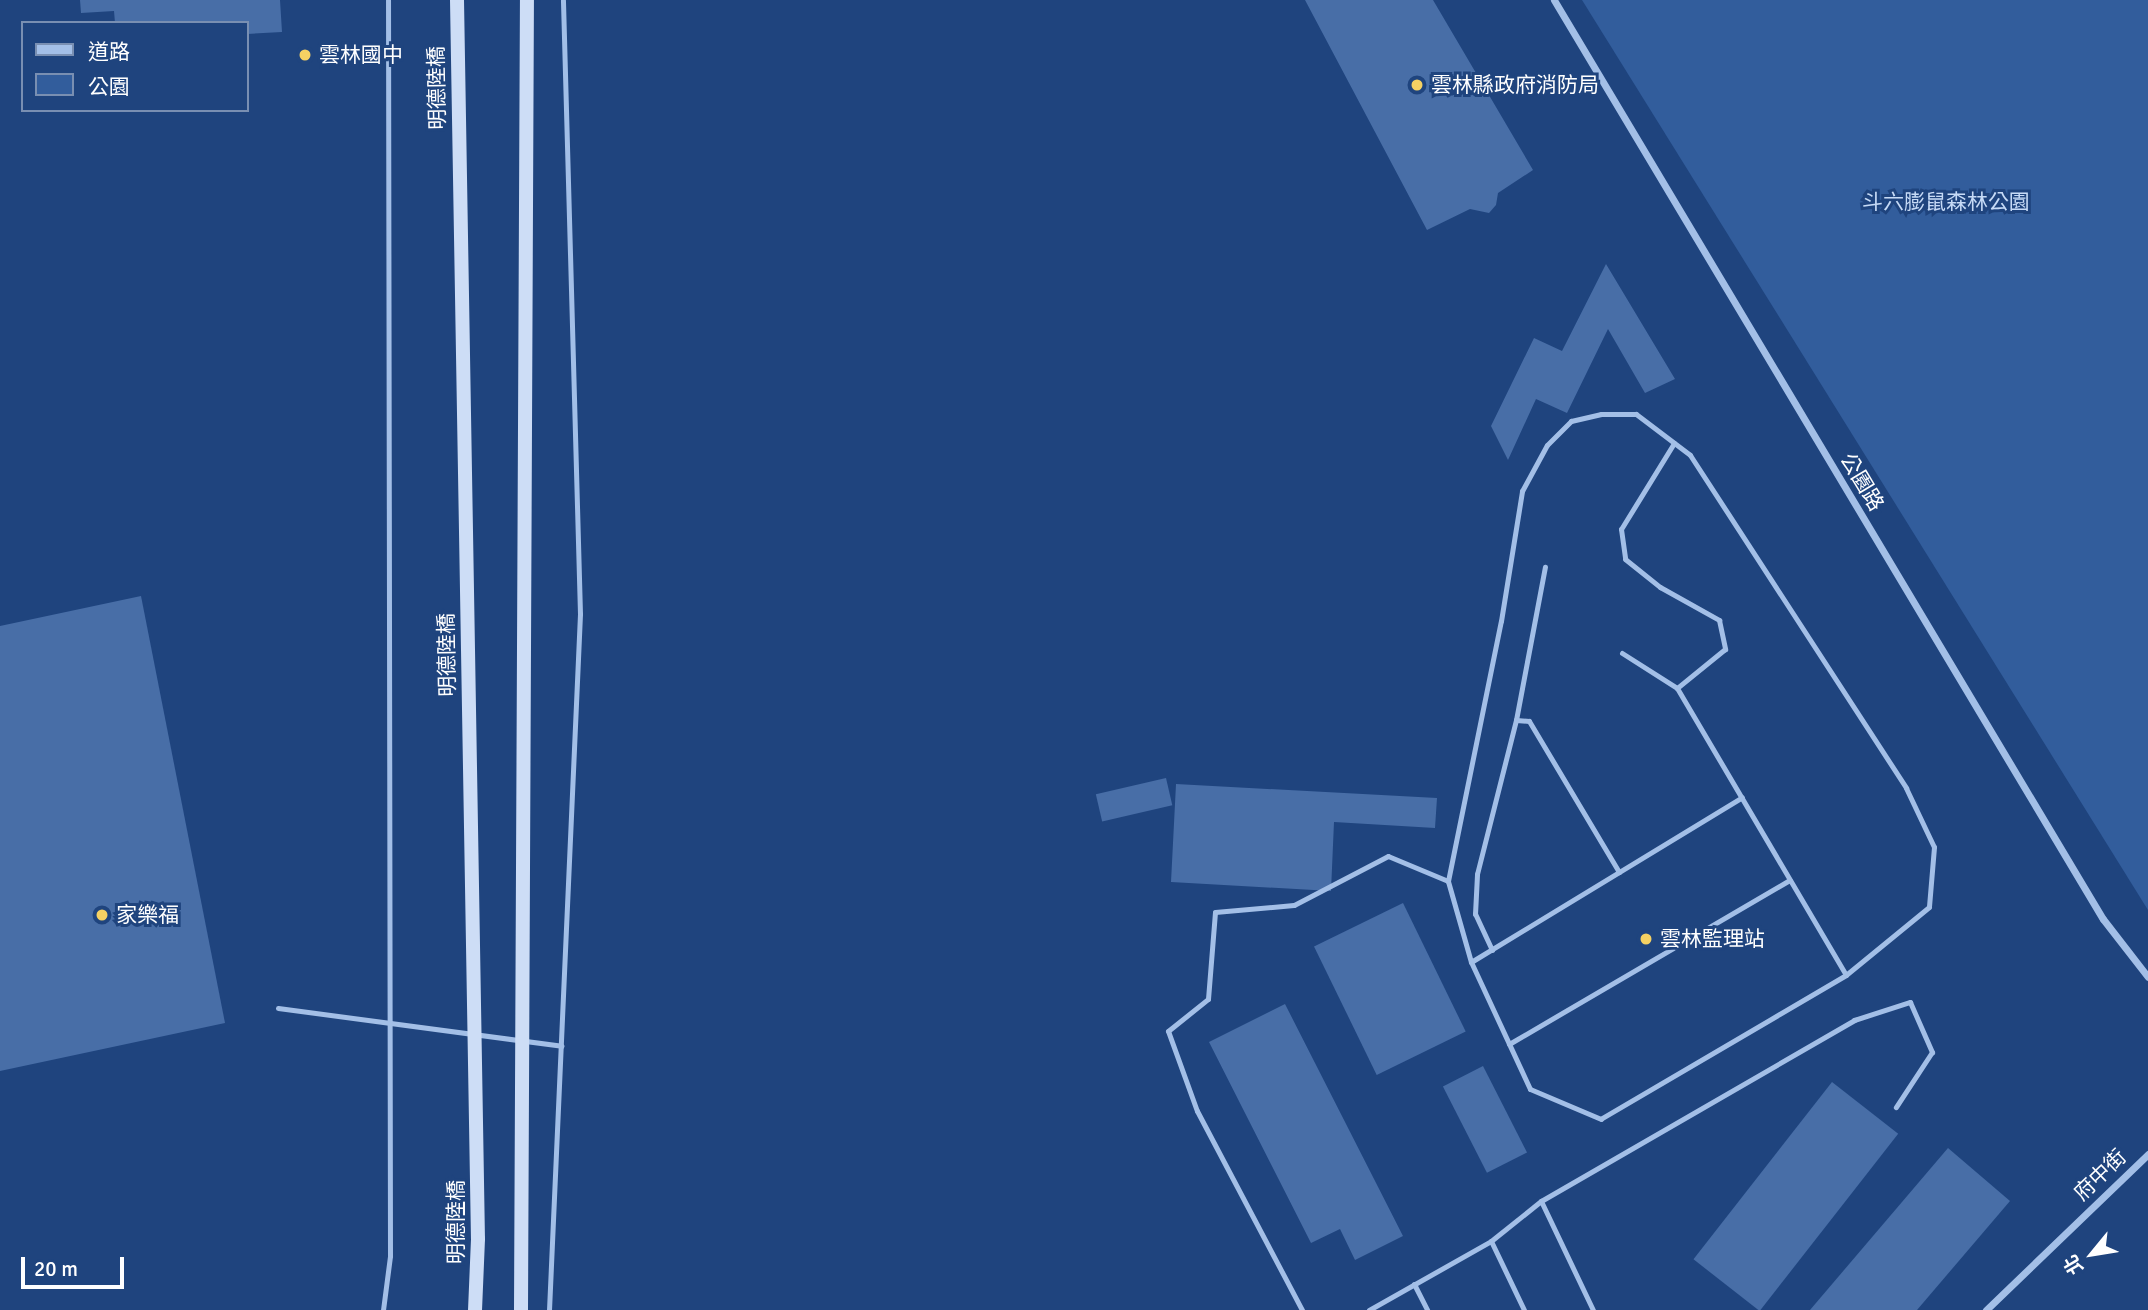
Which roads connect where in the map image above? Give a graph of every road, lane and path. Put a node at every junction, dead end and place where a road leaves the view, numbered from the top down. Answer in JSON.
{"nodes":[{"id":1,"x":388,"y":0,"type":"edge"},
{"id":2,"x":457,"y":0,"type":"edge"},
{"id":3,"x":527,"y":0,"type":"edge"},
{"id":4,"x":563,"y":0,"type":"edge"},
{"id":5,"x":1554,"y":0,"type":"edge"},
{"id":6,"x":1674,"y":443,"type":"junction"},
{"id":7,"x":1545,"y":567,"type":"dead end"},
{"id":8,"x":1622,"y":653,"type":"dead end"},
{"id":9,"x":1677,"y":688,"type":"junction"},
{"id":10,"x":1516,"y":720,"type":"junction"},
{"id":11,"x":1742,"y":797,"type":"junction"},
{"id":12,"x":1619,"y":872,"type":"junction"},
{"id":13,"x":1790,"y":880,"type":"junction"},
{"id":14,"x":1448,"y":881,"type":"junction"},
{"id":15,"x":1492,"y":950,"type":"junction"},
{"id":16,"x":1471,"y":962,"type":"junction"},
{"id":17,"x":1846,"y":975,"type":"junction"},
{"id":18,"x":2148,"y":977,"type":"edge"},
{"id":19,"x":278,"y":1008,"type":"dead end"},
{"id":20,"x":388,"y":1021,"type":"junction"},
{"id":21,"x":1509,"y":1044,"type":"junction"},
{"id":22,"x":561,"y":1046,"type":"junction"},
{"id":23,"x":1896,"y":1107,"type":"dead end"},
{"id":24,"x":2148,"y":1154,"type":"edge"},
{"id":25,"x":1541,"y":1201,"type":"junction"},
{"id":26,"x":1491,"y":1241,"type":"junction"},
{"id":27,"x":1414,"y":1284,"type":"junction"},
{"id":28,"x":383,"y":1310,"type":"edge"},
{"id":29,"x":475,"y":1310,"type":"edge"},
{"id":30,"x":521,"y":1310,"type":"edge"},
{"id":31,"x":550,"y":1310,"type":"edge"},
{"id":32,"x":1302,"y":1310,"type":"edge"},
{"id":33,"x":1369,"y":1310,"type":"edge"},
{"id":34,"x":1427,"y":1310,"type":"edge"},
{"id":35,"x":1524,"y":1310,"type":"edge"},
{"id":36,"x":1593,"y":1310,"type":"edge"},
{"id":37,"x":1986,"y":1310,"type":"edge"}],
"edges":[{"from":1,"to":20,"type":"lane"},
{"from":2,"to":29,"type":"main road","name":"明德陸橋","bridge":true},
{"from":3,"to":30,"type":"main road","bridge":true},
{"from":4,"to":22,"type":"lane"},
{"from":5,"to":18,"type":"street","name":"公園路"},
{"from":6,"to":9,"type":"lane"},
{"from":6,"to":14,"type":"lane"},
{"from":6,"to":17,"type":"lane"},
{"from":7,"to":10,"type":"lane"},
{"from":8,"to":9,"type":"lane"},
{"from":9,"to":11,"type":"lane"},
{"from":10,"to":12,"type":"lane"},
{"from":10,"to":15,"type":"lane"},
{"from":11,"to":12,"type":"lane"},
{"from":11,"to":13,"type":"lane"},
{"from":12,"to":15,"type":"lane"},
{"from":13,"to":17,"type":"lane"},
{"from":13,"to":21,"type":"lane"},
{"from":14,"to":16,"type":"lane"},
{"from":14,"to":32,"type":"lane"},
{"from":15,"to":16,"type":"lane"},
{"from":16,"to":21,"type":"lane"},
{"from":17,"to":21,"type":"lane"},
{"from":19,"to":20,"type":"lane"},
{"from":20,"to":22,"type":"lane"},
{"from":20,"to":28,"type":"lane"},
{"from":22,"to":31,"type":"lane"},
{"from":23,"to":25,"type":"lane"},
{"from":24,"to":37,"type":"street","name":"府中街"},
{"from":25,"to":26,"type":"lane"},
{"from":25,"to":36,"type":"lane"},
{"from":26,"to":27,"type":"lane"},
{"from":26,"to":35,"type":"lane"},
{"from":27,"to":33,"type":"lane"},
{"from":27,"to":34,"type":"lane"}]}
